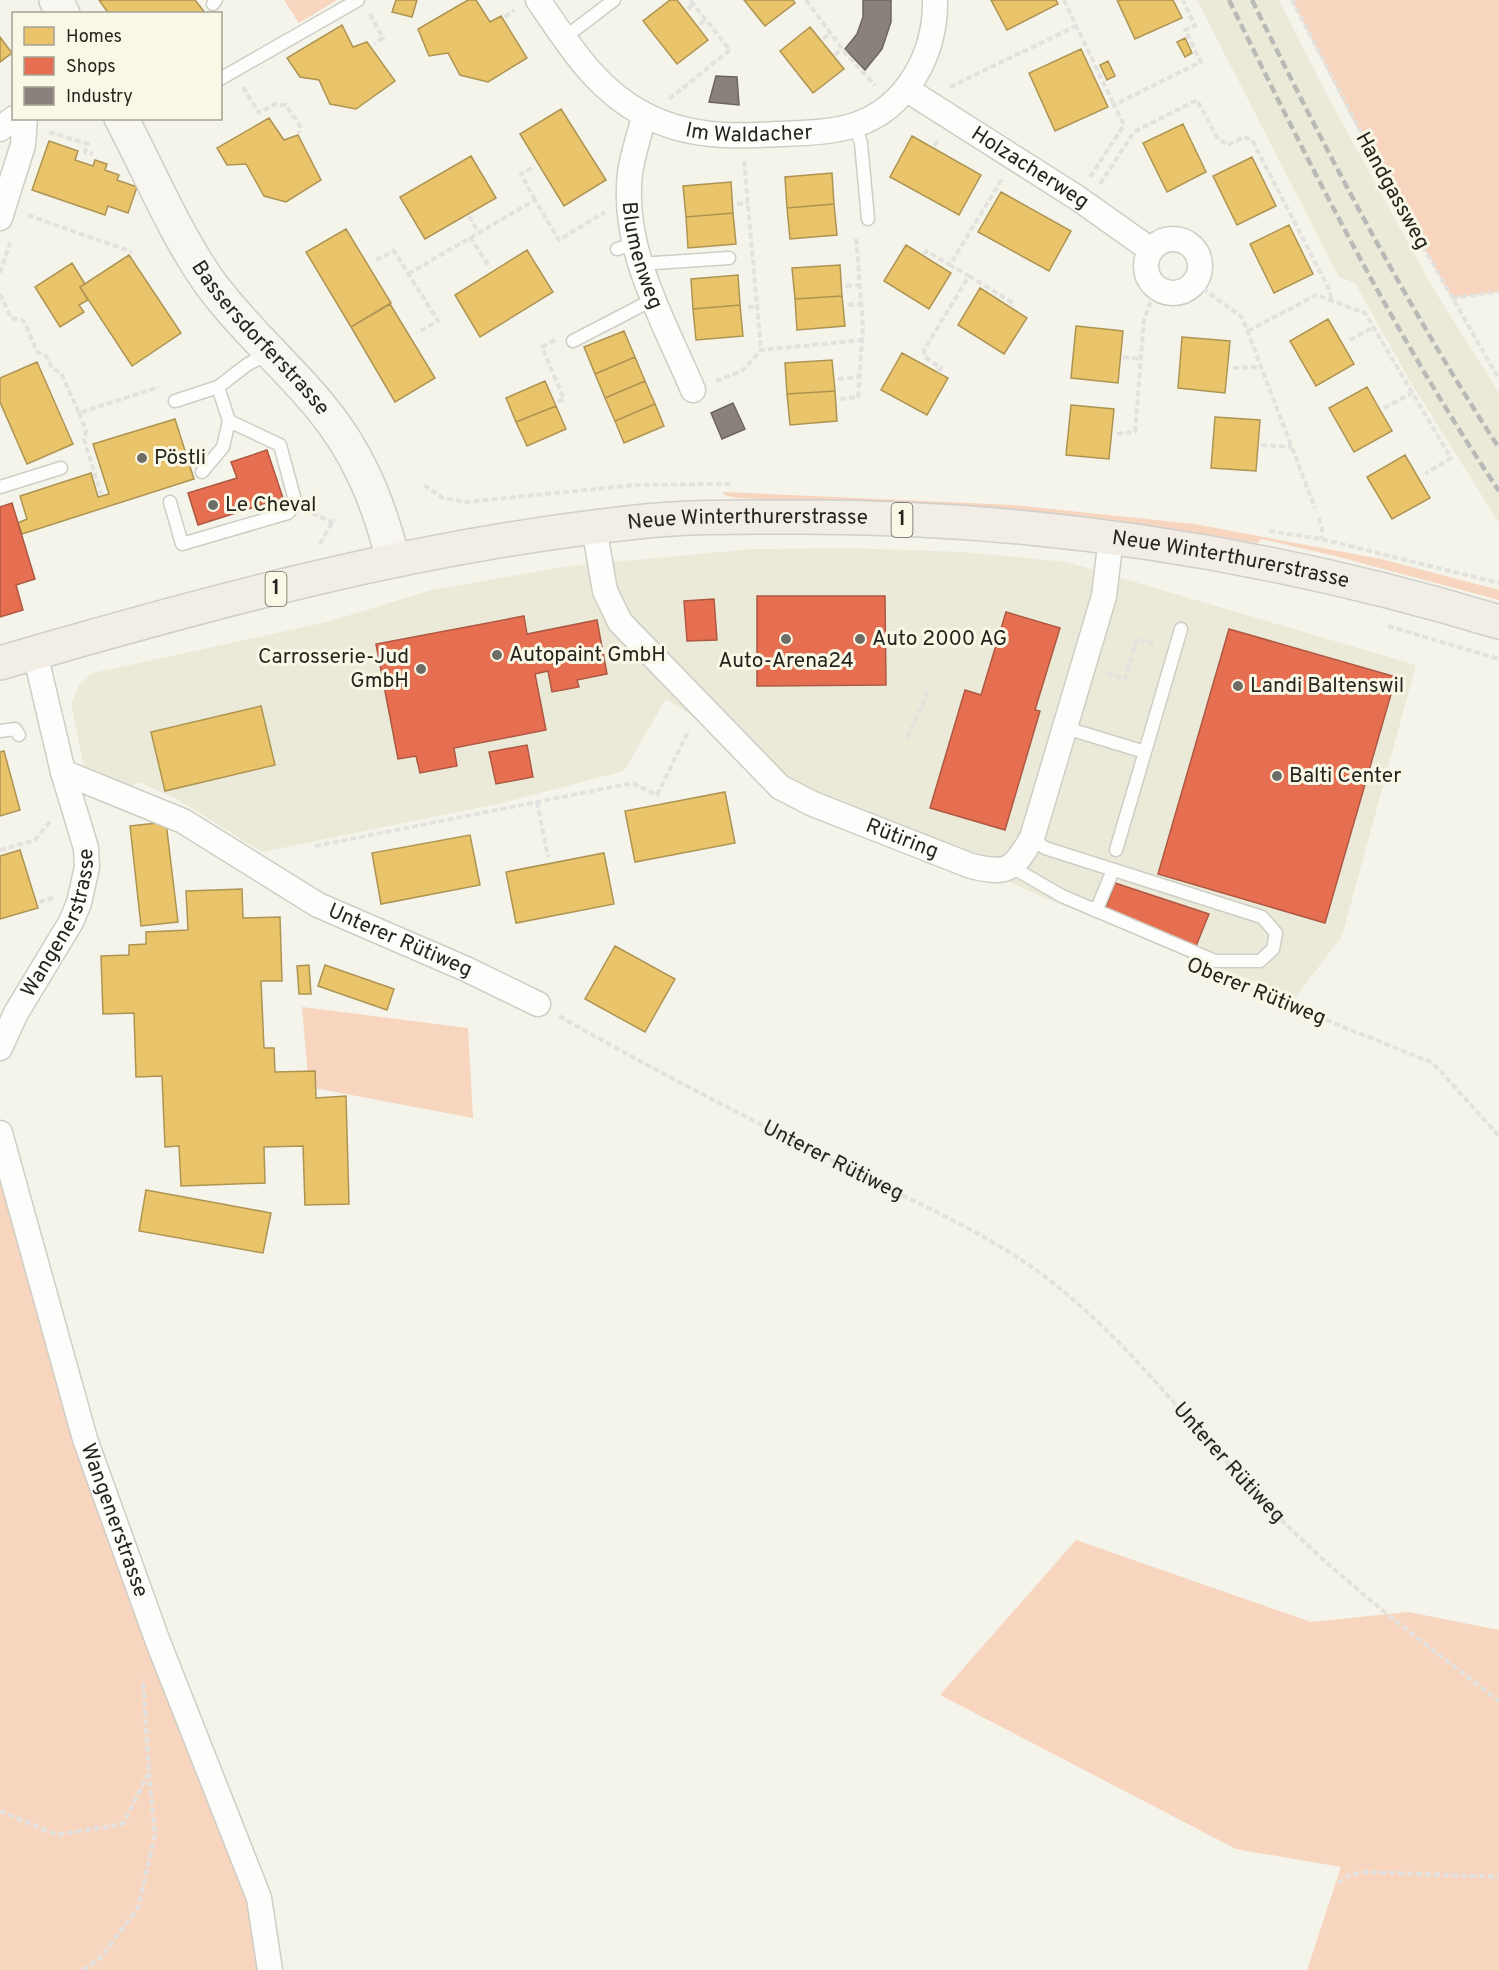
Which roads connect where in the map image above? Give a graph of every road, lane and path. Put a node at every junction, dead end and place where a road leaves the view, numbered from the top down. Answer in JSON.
{"nodes":[{"id":1,"x":358,"y":0,"type":"edge"},
{"id":2,"x":538,"y":0,"type":"edge"},
{"id":3,"x":614,"y":0,"type":"edge"},
{"id":4,"x":806,"y":0,"type":"edge"},
{"id":5,"x":935,"y":0,"type":"edge"},
{"id":6,"x":1064,"y":0,"type":"edge"},
{"id":7,"x":1183,"y":0,"type":"edge"},
{"id":8,"x":1292,"y":0,"type":"edge"},
{"id":9,"x":691,"y":2,"type":"edge"},
{"id":10,"x":367,"y":9,"type":"dead end"},
{"id":11,"x":688,"y":9,"type":"dead end"},
{"id":12,"x":705,"y":20,"type":"junction"},
{"id":13,"x":700,"y":24,"type":"dead end"},
{"id":14,"x":1076,"y":26,"type":"junction"},
{"id":15,"x":831,"y":33,"type":"junction"},
{"id":16,"x":564,"y":38,"type":"junction"},
{"id":17,"x":823,"y":39,"type":"dead end"},
{"id":18,"x":375,"y":44,"type":"dead end"},
{"id":19,"x":842,"y":49,"type":"junction"},
{"id":20,"x":835,"y":55,"type":"dead end"},
{"id":21,"x":234,"y":71,"type":"junction"},
{"id":22,"x":222,"y":78,"type":"edge"},
{"id":23,"x":880,"y":90,"type":"dead end"},
{"id":24,"x":915,"y":95,"type":"junction"},
{"id":25,"x":1114,"y":105,"type":"junction"},
{"id":26,"x":649,"y":117,"type":"junction"},
{"id":27,"x":122,"y":120,"type":"edge"},
{"id":28,"x":22,"y":121,"type":"edge"},
{"id":29,"x":855,"y":125,"type":"junction"},
{"id":30,"x":0,"y":129,"type":"edge"},
{"id":31,"x":299,"y":133,"type":"dead end"},
{"id":32,"x":742,"y":137,"type":"junction"},
{"id":33,"x":93,"y":154,"type":"dead end"},
{"id":34,"x":1014,"y":158,"type":"junction"},
{"id":35,"x":535,"y":166,"type":"dead end"},
{"id":36,"x":1272,"y":179,"type":"junction"},
{"id":37,"x":1267,"y":182,"type":"dead end"},
{"id":38,"x":629,"y":198,"type":"junction"},
{"id":39,"x":535,"y":200,"type":"junction"},
{"id":40,"x":1081,"y":201,"type":"junction"},
{"id":41,"x":748,"y":203,"type":"junction"},
{"id":42,"x":737,"y":204,"type":"dead end"},
{"id":43,"x":10,"y":215,"type":"edge"},
{"id":44,"x":469,"y":216,"type":"dead end"},
{"id":45,"x":868,"y":219,"type":"dead end"},
{"id":46,"x":478,"y":232,"type":"junction"},
{"id":47,"x":856,"y":233,"type":"dead end"},
{"id":48,"x":470,"y":237,"type":"junction"},
{"id":49,"x":1151,"y":250,"type":"junction"},
{"id":50,"x":132,"y":252,"type":"dead end"},
{"id":51,"x":630,"y":252,"type":"junction"},
{"id":52,"x":924,"y":254,"type":"dead end"},
{"id":53,"x":729,"y":258,"type":"dead end"},
{"id":54,"x":376,"y":260,"type":"dead end"},
{"id":55,"x":950,"y":265,"type":"junction"},
{"id":56,"x":490,"y":268,"type":"dead end"},
{"id":57,"x":408,"y":274,"type":"junction"},
{"id":58,"x":969,"y":276,"type":"junction"},
{"id":59,"x":1195,"y":283,"type":"junction"},
{"id":60,"x":860,"y":285,"type":"junction"},
{"id":61,"x":846,"y":286,"type":"dead end"},
{"id":62,"x":1161,"y":290,"type":"junction"},
{"id":63,"x":1499,"y":292,"type":"edge"},
{"id":64,"x":0,"y":294,"type":"edge"},
{"id":65,"x":1452,"y":298,"type":"junction"},
{"id":66,"x":654,"y":299,"type":"junction"},
{"id":67,"x":1331,"y":300,"type":"junction"},
{"id":68,"x":861,"y":304,"type":"junction"},
{"id":69,"x":848,"y":305,"type":"dead end"},
{"id":70,"x":748,"y":307,"type":"dead end"},
{"id":71,"x":757,"y":307,"type":"junction"},
{"id":72,"x":1011,"y":307,"type":"dead end"},
{"id":73,"x":1374,"y":327,"type":"junction"},
{"id":74,"x":1248,"y":331,"type":"junction"},
{"id":75,"x":417,"y":333,"type":"dead end"},
{"id":76,"x":1350,"y":339,"type":"dead end"},
{"id":77,"x":862,"y":340,"type":"junction"},
{"id":78,"x":573,"y":341,"type":"dead end"},
{"id":79,"x":761,"y":350,"type":"junction"},
{"id":80,"x":269,"y":353,"type":"junction"},
{"id":81,"x":1122,"y":357,"type":"dead end"},
{"id":82,"x":1141,"y":359,"type":"junction"},
{"id":83,"x":1261,"y":367,"type":"junction"},
{"id":84,"x":1233,"y":368,"type":"dead end"},
{"id":85,"x":938,"y":372,"type":"dead end"},
{"id":86,"x":860,"y":377,"type":"junction"},
{"id":87,"x":838,"y":379,"type":"dead end"},
{"id":88,"x":1499,"y":379,"type":"edge"},
{"id":89,"x":167,"y":385,"type":"dead end"},
{"id":90,"x":218,"y":387,"type":"junction"},
{"id":91,"x":693,"y":390,"type":"joint"},
{"id":92,"x":1412,"y":393,"type":"junction"},
{"id":93,"x":564,"y":399,"type":"dead end"},
{"id":94,"x":840,"y":399,"type":"dead end"},
{"id":95,"x":175,"y":401,"type":"dead end"},
{"id":96,"x":557,"y":402,"type":"dead end"},
{"id":97,"x":1384,"y":408,"type":"dead end"},
{"id":98,"x":79,"y":413,"type":"junction"},
{"id":99,"x":229,"y":421,"type":"junction"},
{"id":100,"x":1117,"y":434,"type":"dead end"},
{"id":101,"x":1261,"y":445,"type":"dead end"},
{"id":102,"x":1292,"y":447,"type":"junction"},
{"id":103,"x":61,"y":468,"type":"dead end"},
{"id":104,"x":202,"y":472,"type":"dead end"},
{"id":105,"x":1425,"y":474,"type":"dead end"},
{"id":106,"x":424,"y":485,"type":"dead end"},
{"id":107,"x":0,"y":487,"type":"edge"},
{"id":108,"x":101,"y":494,"type":"dead end"},
{"id":109,"x":435,"y":494,"type":"dead end"},
{"id":110,"x":170,"y":502,"type":"dead end"},
{"id":111,"x":1315,"y":508,"type":"dead end"},
{"id":112,"x":314,"y":514,"type":"dead end"},
{"id":113,"x":1319,"y":518,"type":"dead end"},
{"id":114,"x":333,"y":524,"type":"dead end"},
{"id":115,"x":594,"y":527,"type":"junction"},
{"id":116,"x":1111,"y":538,"type":"junction"},
{"id":117,"x":1321,"y":539,"type":"dead end"},
{"id":118,"x":393,"y":560,"type":"junction"},
{"id":119,"x":1499,"y":622,"type":"edge"},
{"id":120,"x":1181,"y":629,"type":"dead end"},
{"id":121,"x":1175,"y":650,"type":"junction"},
{"id":122,"x":35,"y":653,"type":"junction"},
{"id":123,"x":0,"y":663,"type":"edge"},
{"id":124,"x":1083,"y":667,"type":"junction"},
{"id":125,"x":927,"y":688,"type":"dead end"},
{"id":126,"x":701,"y":705,"type":"junction"},
{"id":127,"x":1066,"y":728,"type":"junction"},
{"id":128,"x":0,"y":731,"type":"edge"},
{"id":129,"x":19,"y":735,"type":"dead end"},
{"id":130,"x":907,"y":738,"type":"dead end"},
{"id":131,"x":1145,"y":752,"type":"junction"},
{"id":132,"x":63,"y":772,"type":"junction"},
{"id":133,"x":537,"y":802,"type":"junction"},
{"id":134,"x":55,"y":816,"type":"dead end"},
{"id":135,"x":1032,"y":838,"type":"junction"},
{"id":136,"x":315,"y":846,"type":"dead end"},
{"id":137,"x":0,"y":850,"type":"edge"},
{"id":138,"x":1116,"y":850,"type":"dead end"},
{"id":139,"x":548,"y":857,"type":"dead end"},
{"id":140,"x":1010,"y":866,"type":"junction"},
{"id":141,"x":1113,"y":870,"type":"junction"},
{"id":142,"x":1096,"y":910,"type":"junction"},
{"id":143,"x":1226,"y":980,"type":"dead end"},
{"id":144,"x":538,"y":1004,"type":"joint"},
{"id":145,"x":0,"y":1048,"type":"edge"},
{"id":146,"x":0,"y":1133,"type":"edge"},
{"id":147,"x":1499,"y":1136,"type":"edge"},
{"id":148,"x":158,"y":1642,"type":"junction"},
{"id":149,"x":1499,"y":1701,"type":"edge"},
{"id":150,"x":149,"y":1772,"type":"junction"},
{"id":151,"x":0,"y":1811,"type":"edge"},
{"id":152,"x":1499,"y":1877,"type":"edge"},
{"id":153,"x":1338,"y":1883,"type":"dead end"},
{"id":154,"x":82,"y":1970,"type":"edge"},
{"id":155,"x":270,"y":1970,"type":"edge"}],
"edges":[{"from":1,"to":21,"type":"lane"},
{"from":2,"to":16,"type":"street","name":"Im Waldacher"},
{"from":3,"to":16,"type":"lane"},
{"from":4,"to":15,"type":"path"},
{"from":5,"to":24,"type":"street","name":"Im Waldacher"},
{"from":6,"to":14,"type":"path"},
{"from":7,"to":25,"type":"path"},
{"from":8,"to":65,"type":"path","name":"Handgassweg"},
{"from":9,"to":11,"type":"path"},
{"from":9,"to":12,"type":"path"},
{"from":10,"to":18,"type":"path"},
{"from":12,"to":13,"type":"path"},
{"from":12,"to":26,"type":"path"},
{"from":14,"to":24,"type":"path"},
{"from":14,"to":25,"type":"path"},
{"from":15,"to":17,"type":"path"},
{"from":15,"to":19,"type":"path"},
{"from":16,"to":26,"type":"street","name":"Im Waldacher"},
{"from":19,"to":20,"type":"path"},
{"from":19,"to":23,"type":"path"},
{"from":21,"to":22,"type":"lane"},
{"from":21,"to":31,"type":"path"},
{"from":24,"to":29,"type":"street","name":"Im Waldacher"},
{"from":24,"to":34,"type":"street","name":"Holzacherweg"},
{"from":25,"to":40,"type":"path"},
{"from":26,"to":32,"type":"street","name":"Im Waldacher"},
{"from":26,"to":38,"type":"street","name":"Blumenweg"},
{"from":27,"to":80,"type":"main road","name":"Bassersdorferstrasse"},
{"from":28,"to":30,"type":"street"},
{"from":28,"to":33,"type":"path"},
{"from":28,"to":43,"type":"street"},
{"from":29,"to":32,"type":"street","name":"Im Waldacher"},
{"from":29,"to":45,"type":"lane"},
{"from":32,"to":41,"type":"path"},
{"from":34,"to":40,"type":"street","name":"Holzacherweg"},
{"from":34,"to":55,"type":"path"},
{"from":35,"to":39,"type":"path"},
{"from":36,"to":37,"type":"path"},
{"from":36,"to":40,"type":"path"},
{"from":36,"to":67,"type":"path"},
{"from":38,"to":39,"type":"path"},
{"from":38,"to":51,"type":"street","name":"Blumenweg"},
{"from":39,"to":46,"type":"path"},
{"from":40,"to":49,"type":"street","name":"Holzacherweg"},
{"from":41,"to":42,"type":"path"},
{"from":41,"to":71,"type":"path"},
{"from":43,"to":50,"type":"path"},
{"from":44,"to":46,"type":"path"},
{"from":46,"to":48,"type":"path"},
{"from":47,"to":60,"type":"path"},
{"from":48,"to":56,"type":"path"},
{"from":48,"to":57,"type":"path"},
{"from":49,"to":59,"type":"street"},
{"from":49,"to":62,"type":"street"},
{"from":51,"to":53,"type":"lane"},
{"from":51,"to":66,"type":"street","name":"Blumenweg"},
{"from":52,"to":55,"type":"path"},
{"from":54,"to":57,"type":"path"},
{"from":55,"to":58,"type":"path"},
{"from":57,"to":75,"type":"path"},
{"from":58,"to":72,"type":"path"},
{"from":58,"to":85,"type":"path"},
{"from":59,"to":62,"type":"street"},
{"from":59,"to":74,"type":"path"},
{"from":60,"to":61,"type":"path"},
{"from":60,"to":68,"type":"path"},
{"from":62,"to":82,"type":"path"},
{"from":63,"to":65,"type":"path"},
{"from":64,"to":98,"type":"path"},
{"from":65,"to":88,"type":"path","name":"Handgassweg"},
{"from":66,"to":78,"type":"lane"},
{"from":66,"to":91,"type":"street","name":"Blumenweg"},
{"from":67,"to":73,"type":"path"},
{"from":67,"to":74,"type":"path"},
{"from":68,"to":69,"type":"path"},
{"from":68,"to":77,"type":"path"},
{"from":70,"to":71,"type":"path"},
{"from":71,"to":79,"type":"path"},
{"from":73,"to":76,"type":"path"},
{"from":73,"to":92,"type":"path"},
{"from":74,"to":83,"type":"path"},
{"from":77,"to":79,"type":"path"},
{"from":77,"to":86,"type":"path"},
{"from":79,"to":91,"type":"path"},
{"from":80,"to":90,"type":"lane"},
{"from":80,"to":118,"type":"main road","name":"Bassersdorferstrasse"},
{"from":81,"to":82,"type":"path"},
{"from":82,"to":100,"type":"path"},
{"from":83,"to":84,"type":"path"},
{"from":83,"to":102,"type":"path"},
{"from":86,"to":87,"type":"path"},
{"from":86,"to":94,"type":"path"},
{"from":89,"to":98,"type":"path"},
{"from":90,"to":95,"type":"lane"},
{"from":90,"to":99,"type":"lane"},
{"from":92,"to":97,"type":"path"},
{"from":92,"to":105,"type":"path"},
{"from":93,"to":96,"type":"path"},
{"from":98,"to":108,"type":"path"},
{"from":99,"to":104,"type":"lane"},
{"from":99,"to":110,"type":"lane"},
{"from":101,"to":102,"type":"path"},
{"from":102,"to":111,"type":"path"},
{"from":103,"to":107,"type":"lane"},
{"from":106,"to":109,"type":"path"},
{"from":112,"to":114,"type":"path"},
{"from":113,"to":117,"type":"path"},
{"from":115,"to":116,"type":"main road","name":"Neue Winterthurerstrasse","number":"1"},
{"from":115,"to":118,"type":"main road","name":"Neue Winterthurerstrasse","number":"1"},
{"from":115,"to":126,"type":"street","name":"Rütiring"},
{"from":116,"to":119,"type":"main road","name":"Neue Winterthurerstrasse","number":"1"},
{"from":116,"to":124,"type":"street"},
{"from":118,"to":122,"type":"main road","name":"Neue Winterthurerstrasse","number":"1"},
{"from":120,"to":121,"type":"lane"},
{"from":121,"to":124,"type":"path"},
{"from":121,"to":131,"type":"lane"},
{"from":122,"to":123,"type":"main road","name":"Neue Winterthurerstrasse","number":"1"},
{"from":122,"to":132,"type":"street","name":"Wangenerstrasse"},
{"from":124,"to":127,"type":"street"},
{"from":125,"to":130,"type":"path"},
{"from":126,"to":133,"type":"path"},
{"from":126,"to":140,"type":"street","name":"Rütiring"},
{"from":127,"to":131,"type":"lane"},
{"from":127,"to":135,"type":"street"},
{"from":128,"to":129,"type":"lane"},
{"from":131,"to":138,"type":"lane"},
{"from":132,"to":144,"type":"street","name":"Unterer Rütiweg"},
{"from":132,"to":145,"type":"street","name":"Wangenerstrasse"},
{"from":133,"to":136,"type":"path"},
{"from":133,"to":139,"type":"path"},
{"from":134,"to":137,"type":"path"},
{"from":135,"to":140,"type":"street"},
{"from":135,"to":141,"type":"lane"},
{"from":140,"to":142,"type":"lane"},
{"from":141,"to":142,"type":"lane"},
{"from":141,"to":142,"type":"lane"},
{"from":143,"to":147,"type":"path","name":"Oberer Rütiweg"},
{"from":144,"to":149,"type":"path","name":"Unterer Rütiweg"},
{"from":146,"to":148,"type":"street","name":"Wangenerstrasse"},
{"from":148,"to":150,"type":"path"},
{"from":148,"to":155,"type":"street","name":"Wangenerstrasse"},
{"from":150,"to":151,"type":"path"},
{"from":150,"to":154,"type":"path"},
{"from":152,"to":153,"type":"path"}]}
